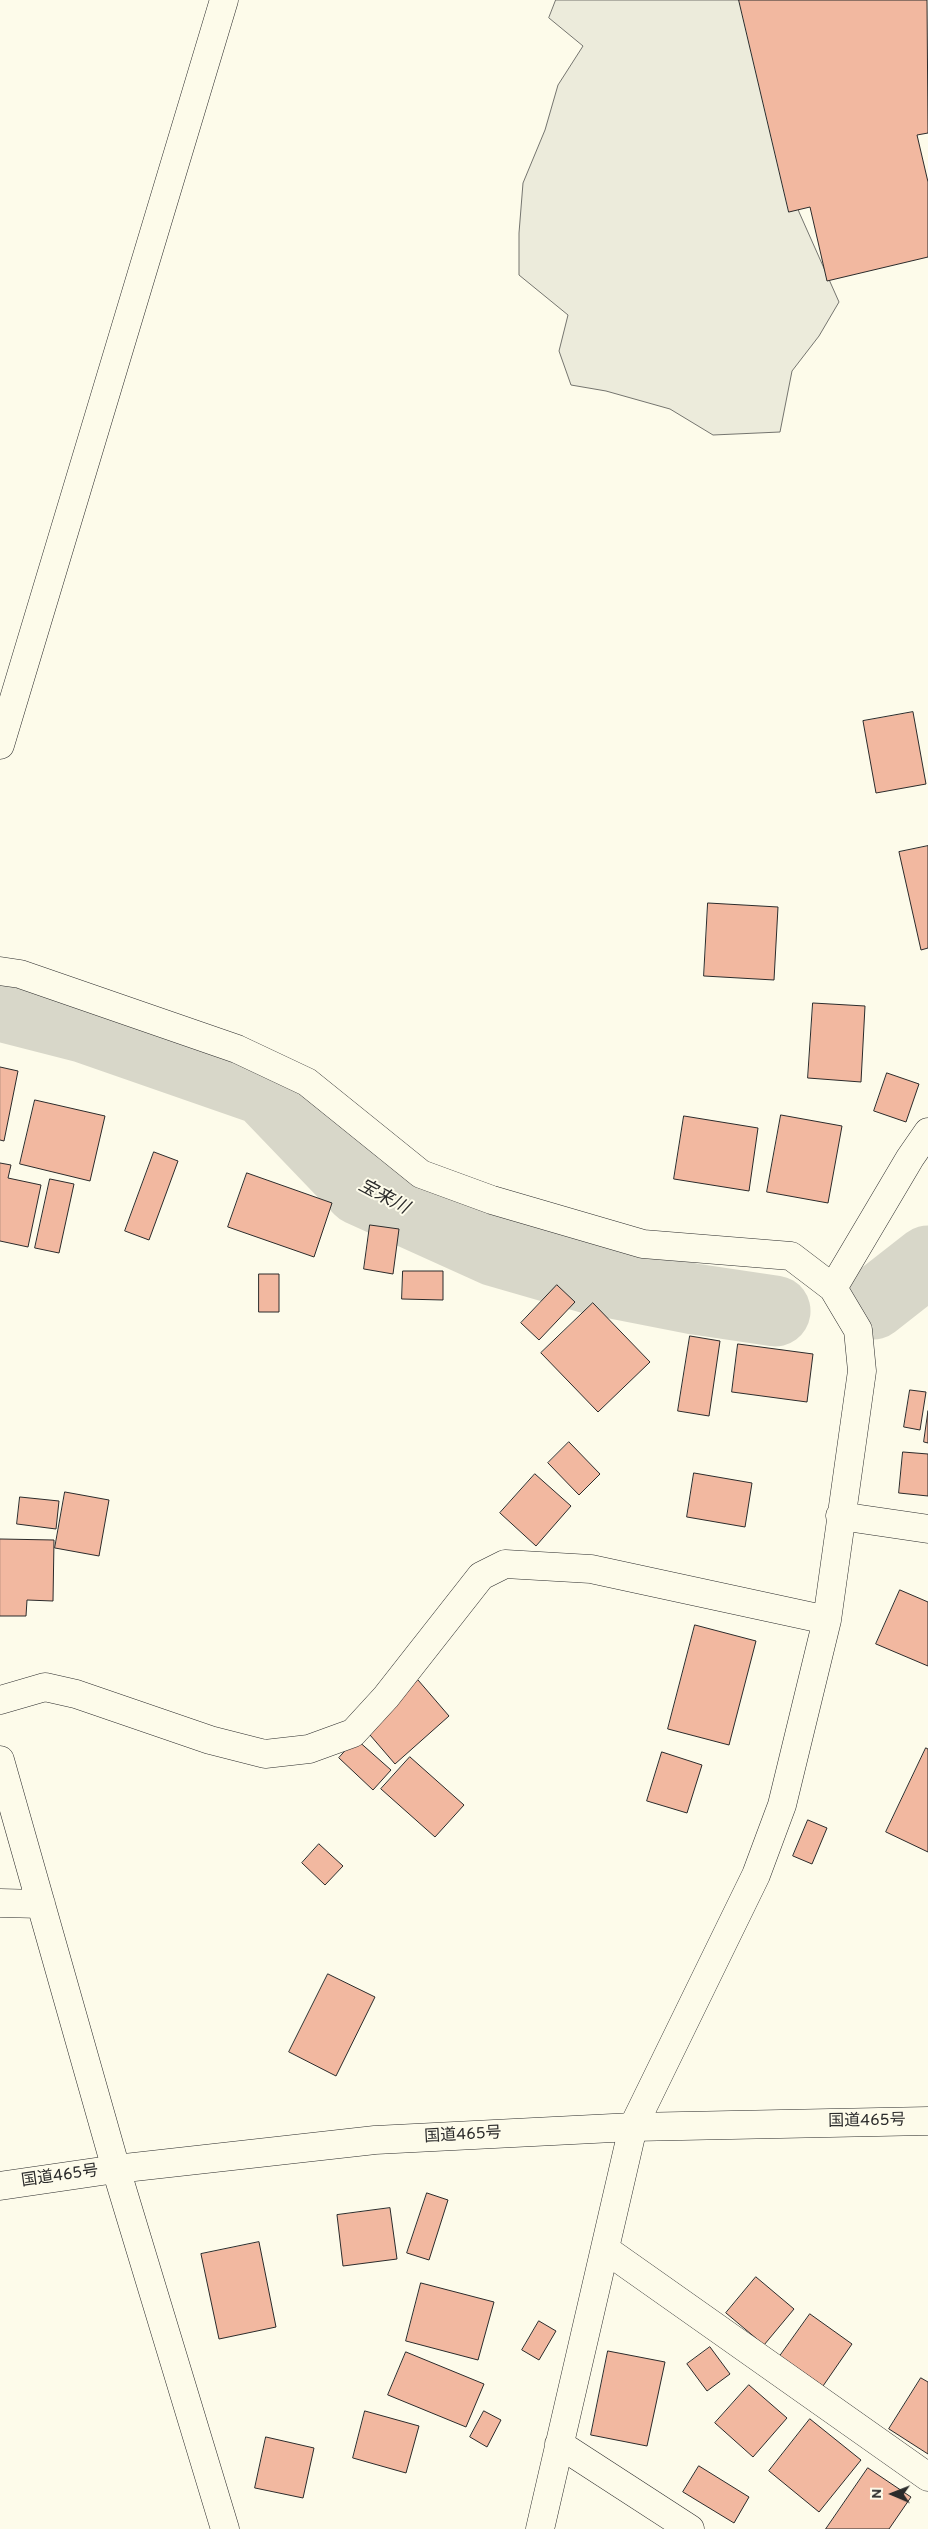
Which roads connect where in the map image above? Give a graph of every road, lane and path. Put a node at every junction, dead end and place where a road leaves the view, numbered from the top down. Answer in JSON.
{"nodes":[{"id":1,"x":224,"y":0,"type":"edge"},
{"id":2,"x":0,"y":746,"type":"edge"},
{"id":3,"x":0,"y":971,"type":"edge"},
{"id":4,"x":928,"y":1132,"type":"edge"},
{"id":5,"x":834,"y":1288,"type":"junction"},
{"id":6,"x":840,"y":1516,"type":"junction"},
{"id":7,"x":928,"y":1529,"type":"edge"},
{"id":8,"x":827,"y":1620,"type":"junction"},
{"id":9,"x":0,"y":1700,"type":"edge"},
{"id":10,"x":0,"y":1760,"type":"edge"},
{"id":11,"x":0,"y":1903,"type":"edge"},
{"id":12,"x":41,"y":1904,"type":"junction"},
{"id":13,"x":928,"y":2121,"type":"edge"},
{"id":14,"x":633,"y":2127,"type":"junction"},
{"id":15,"x":116,"y":2169,"type":"junction"},
{"id":16,"x":0,"y":2186,"type":"edge"},
{"id":17,"x":605,"y":2249,"type":"junction"},
{"id":18,"x":560,"y":2444,"type":"junction"},
{"id":19,"x":928,"y":2477,"type":"edge"},
{"id":20,"x":225,"y":2529,"type":"edge"},
{"id":21,"x":540,"y":2529,"type":"edge"},
{"id":22,"x":690,"y":2529,"type":"edge"}],
"edges":[{"from":1,"to":2,"type":"main road"},
{"from":3,"to":5,"type":"main road"},
{"from":4,"to":5,"type":"main road"},
{"from":5,"to":6,"type":"main road"},
{"from":6,"to":7,"type":"main road"},
{"from":6,"to":8,"type":"main road"},
{"from":8,"to":9,"type":"main road"},
{"from":8,"to":14,"type":"main road"},
{"from":10,"to":12,"type":"main road"},
{"from":11,"to":12,"type":"main road"},
{"from":12,"to":15,"type":"main road"},
{"from":13,"to":14,"type":"main road","name":"国道465号"},
{"from":14,"to":15,"type":"main road","name":"国道465号"},
{"from":14,"to":17,"type":"main road"},
{"from":15,"to":16,"type":"main road","name":"国道465号"},
{"from":15,"to":20,"type":"main road"},
{"from":17,"to":18,"type":"main road"},
{"from":17,"to":19,"type":"main road"},
{"from":18,"to":21,"type":"main road"},
{"from":18,"to":22,"type":"main road"}]}
